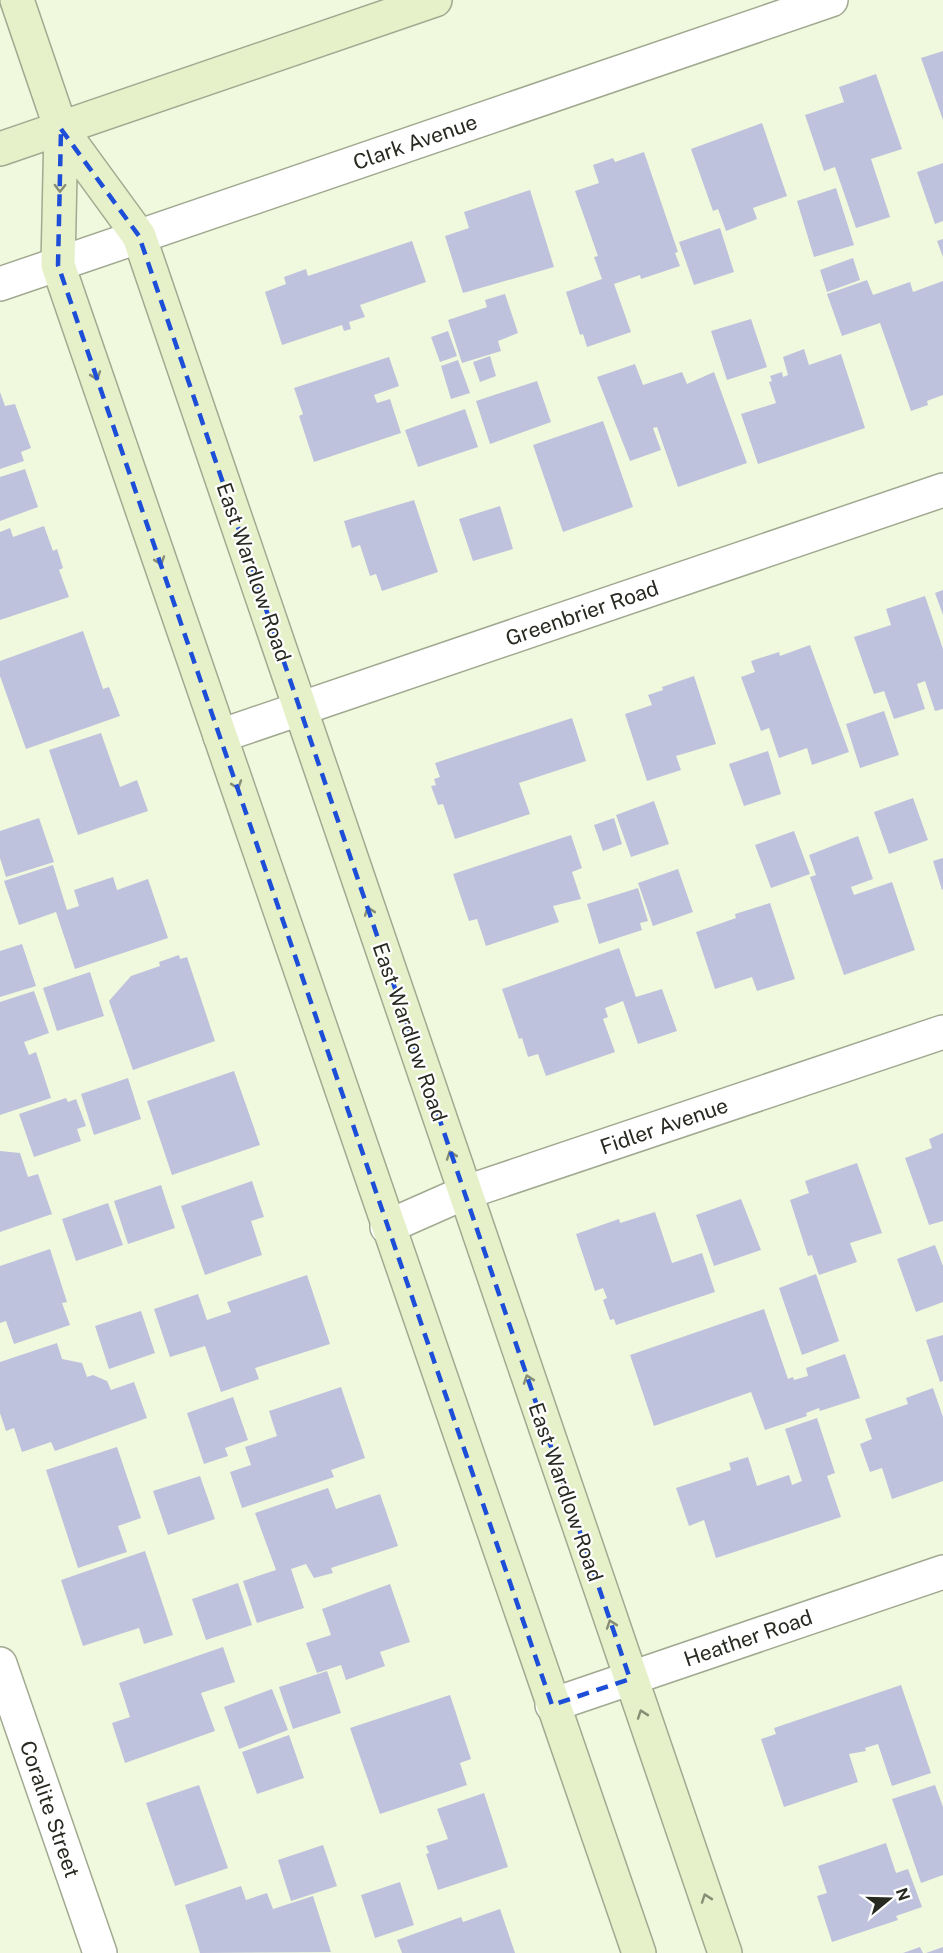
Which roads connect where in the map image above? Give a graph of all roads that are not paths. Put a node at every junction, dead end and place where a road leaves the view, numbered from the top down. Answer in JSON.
{"nodes":[{"id":1,"x":17,"y":0,"type":"edge"},
{"id":2,"x":435,"y":0,"type":"edge"},
{"id":3,"x":831,"y":0,"type":"edge"},
{"id":4,"x":61,"y":129,"type":"junction"},
{"id":5,"x":0,"y":149,"type":"edge"},
{"id":6,"x":139,"y":236,"type":"junction"},
{"id":7,"x":58,"y":265,"type":"junction"},
{"id":8,"x":0,"y":284,"type":"edge"},
{"id":9,"x":943,"y":490,"type":"edge"},
{"id":10,"x":301,"y":709,"type":"junction"},
{"id":11,"x":220,"y":736,"type":"junction"},
{"id":12,"x":943,"y":1032,"type":"edge"},
{"id":13,"x":464,"y":1192,"type":"junction"},
{"id":14,"x":387,"y":1227,"type":"junction"},
{"id":15,"x":943,"y":1572,"type":"edge"},
{"id":16,"x":0,"y":1664,"type":"edge"},
{"id":17,"x":630,"y":1679,"type":"junction"},
{"id":18,"x":552,"y":1704,"type":"junction"},
{"id":19,"x":100,"y":1953,"type":"edge"},
{"id":20,"x":639,"y":1953,"type":"edge"},
{"id":21,"x":725,"y":1953,"type":"edge"}],
"edges":[{"from":1,"to":4,"type":"main road","name":"East Wardlow Road"},
{"from":2,"to":4,"type":"main road"},
{"from":3,"to":6,"type":"street","name":"Clark Avenue"},
{"from":4,"to":5,"type":"main road"},
{"from":4,"to":6,"type":"main road","name":"East Wardlow Road"},
{"from":4,"to":7,"type":"main road","name":"East Wardlow Road","one_way":true},
{"from":6,"to":7,"type":"street","name":"Clark Avenue"},
{"from":6,"to":10,"type":"main road","name":"East Wardlow Road"},
{"from":7,"to":8,"type":"street","name":"Clark Avenue"},
{"from":7,"to":11,"type":"main road","name":"East Wardlow Road","one_way":true},
{"from":9,"to":10,"type":"street","name":"Greenbrier Road"},
{"from":10,"to":11,"type":"street","name":"Greenbrier Road"},
{"from":13,"to":10,"type":"main road","name":"East Wardlow Road","one_way":true},
{"from":11,"to":14,"type":"main road","name":"East Wardlow Road","one_way":true},
{"from":12,"to":13,"type":"street","name":"Fidler Avenue"},
{"from":13,"to":14,"type":"street","name":"Fidler Avenue"},
{"from":17,"to":13,"type":"main road","name":"East Wardlow Road","one_way":true},
{"from":14,"to":18,"type":"main road","name":"East Wardlow Road"},
{"from":15,"to":17,"type":"street","name":"Heather Road"},
{"from":16,"to":19,"type":"street","name":"Coralite Street"},
{"from":17,"to":18,"type":"street","name":"Heather Road"},
{"from":21,"to":17,"type":"main road","name":"East Wardlow Road","one_way":true},
{"from":18,"to":20,"type":"main road","name":"East Wardlow Road"}]}
